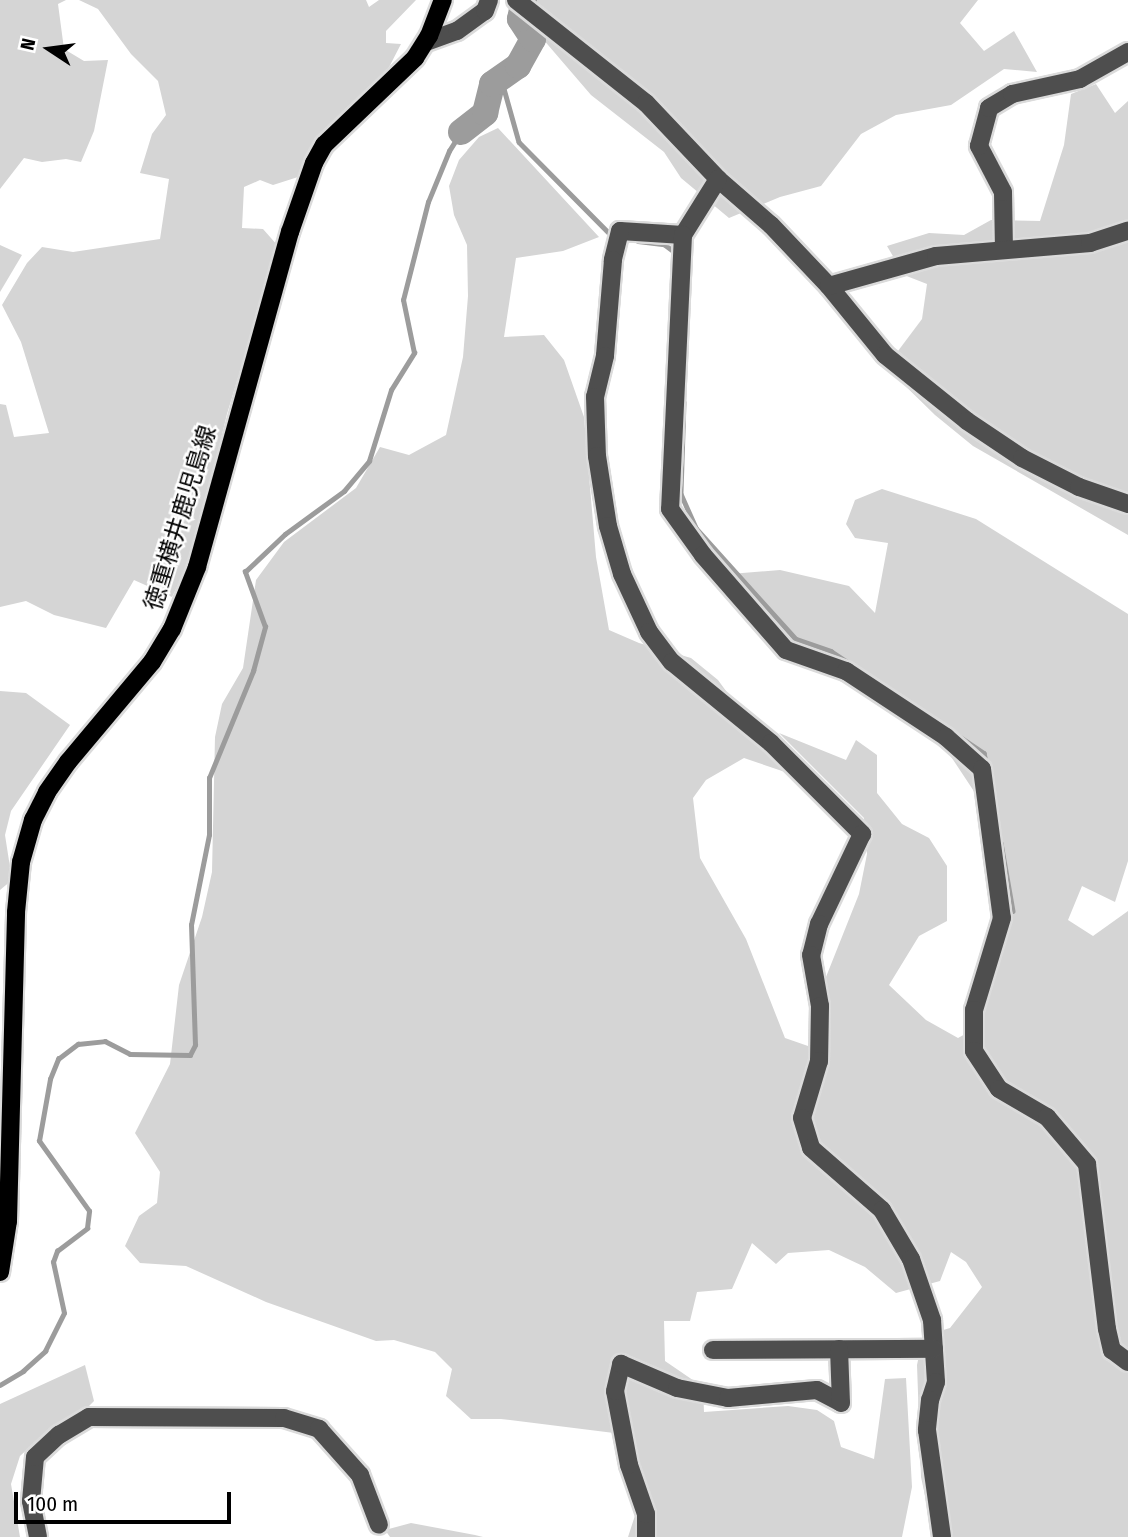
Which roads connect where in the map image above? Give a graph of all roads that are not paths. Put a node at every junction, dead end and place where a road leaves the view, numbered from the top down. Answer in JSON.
{"nodes":[{"id":1,"x":443,"y":0,"type":"edge"},
{"id":2,"x":489,"y":0,"type":"edge"},
{"id":3,"x":516,"y":0,"type":"edge"},
{"id":4,"x":426,"y":42,"type":"junction"},
{"id":5,"x":1128,"y":52,"type":"edge"},
{"id":6,"x":718,"y":179,"type":"junction"},
{"id":7,"x":1128,"y":231,"type":"edge"},
{"id":8,"x":683,"y":235,"type":"junction"},
{"id":9,"x":1004,"y":250,"type":"junction"},
{"id":10,"x":830,"y":286,"type":"junction"},
{"id":11,"x":1128,"y":504,"type":"edge"},
{"id":12,"x":0,"y":1272,"type":"edge"},
{"id":13,"x":839,"y":1349,"type":"junction"},
{"id":14,"x":934,"y":1349,"type":"junction"},
{"id":15,"x":713,"y":1350,"type":"dead end"},
{"id":16,"x":1128,"y":1362,"type":"edge"},
{"id":17,"x":379,"y":1525,"type":"dead end"},
{"id":18,"x":38,"y":1537,"type":"edge"},
{"id":19,"x":646,"y":1537,"type":"edge"},
{"id":20,"x":942,"y":1537,"type":"edge"}],
"edges":[{"from":1,"to":4,"type":"main road","name":"徳重横井鹿児島線"},
{"from":2,"to":4,"type":"street"},
{"from":3,"to":6,"type":"street"},
{"from":4,"to":12,"type":"main road","name":"徳重横井鹿児島線"},
{"from":5,"to":9,"type":"street"},
{"from":6,"to":8,"type":"street"},
{"from":6,"to":10,"type":"street"},
{"from":7,"to":9,"type":"street"},
{"from":8,"to":14,"type":"street"},
{"from":8,"to":16,"type":"street"},
{"from":9,"to":10,"type":"street"},
{"from":10,"to":11,"type":"street"},
{"from":13,"to":14,"type":"street"},
{"from":13,"to":15,"type":"street"},
{"from":13,"to":19,"type":"street"},
{"from":14,"to":20,"type":"street"},
{"from":17,"to":18,"type":"street"}]}
